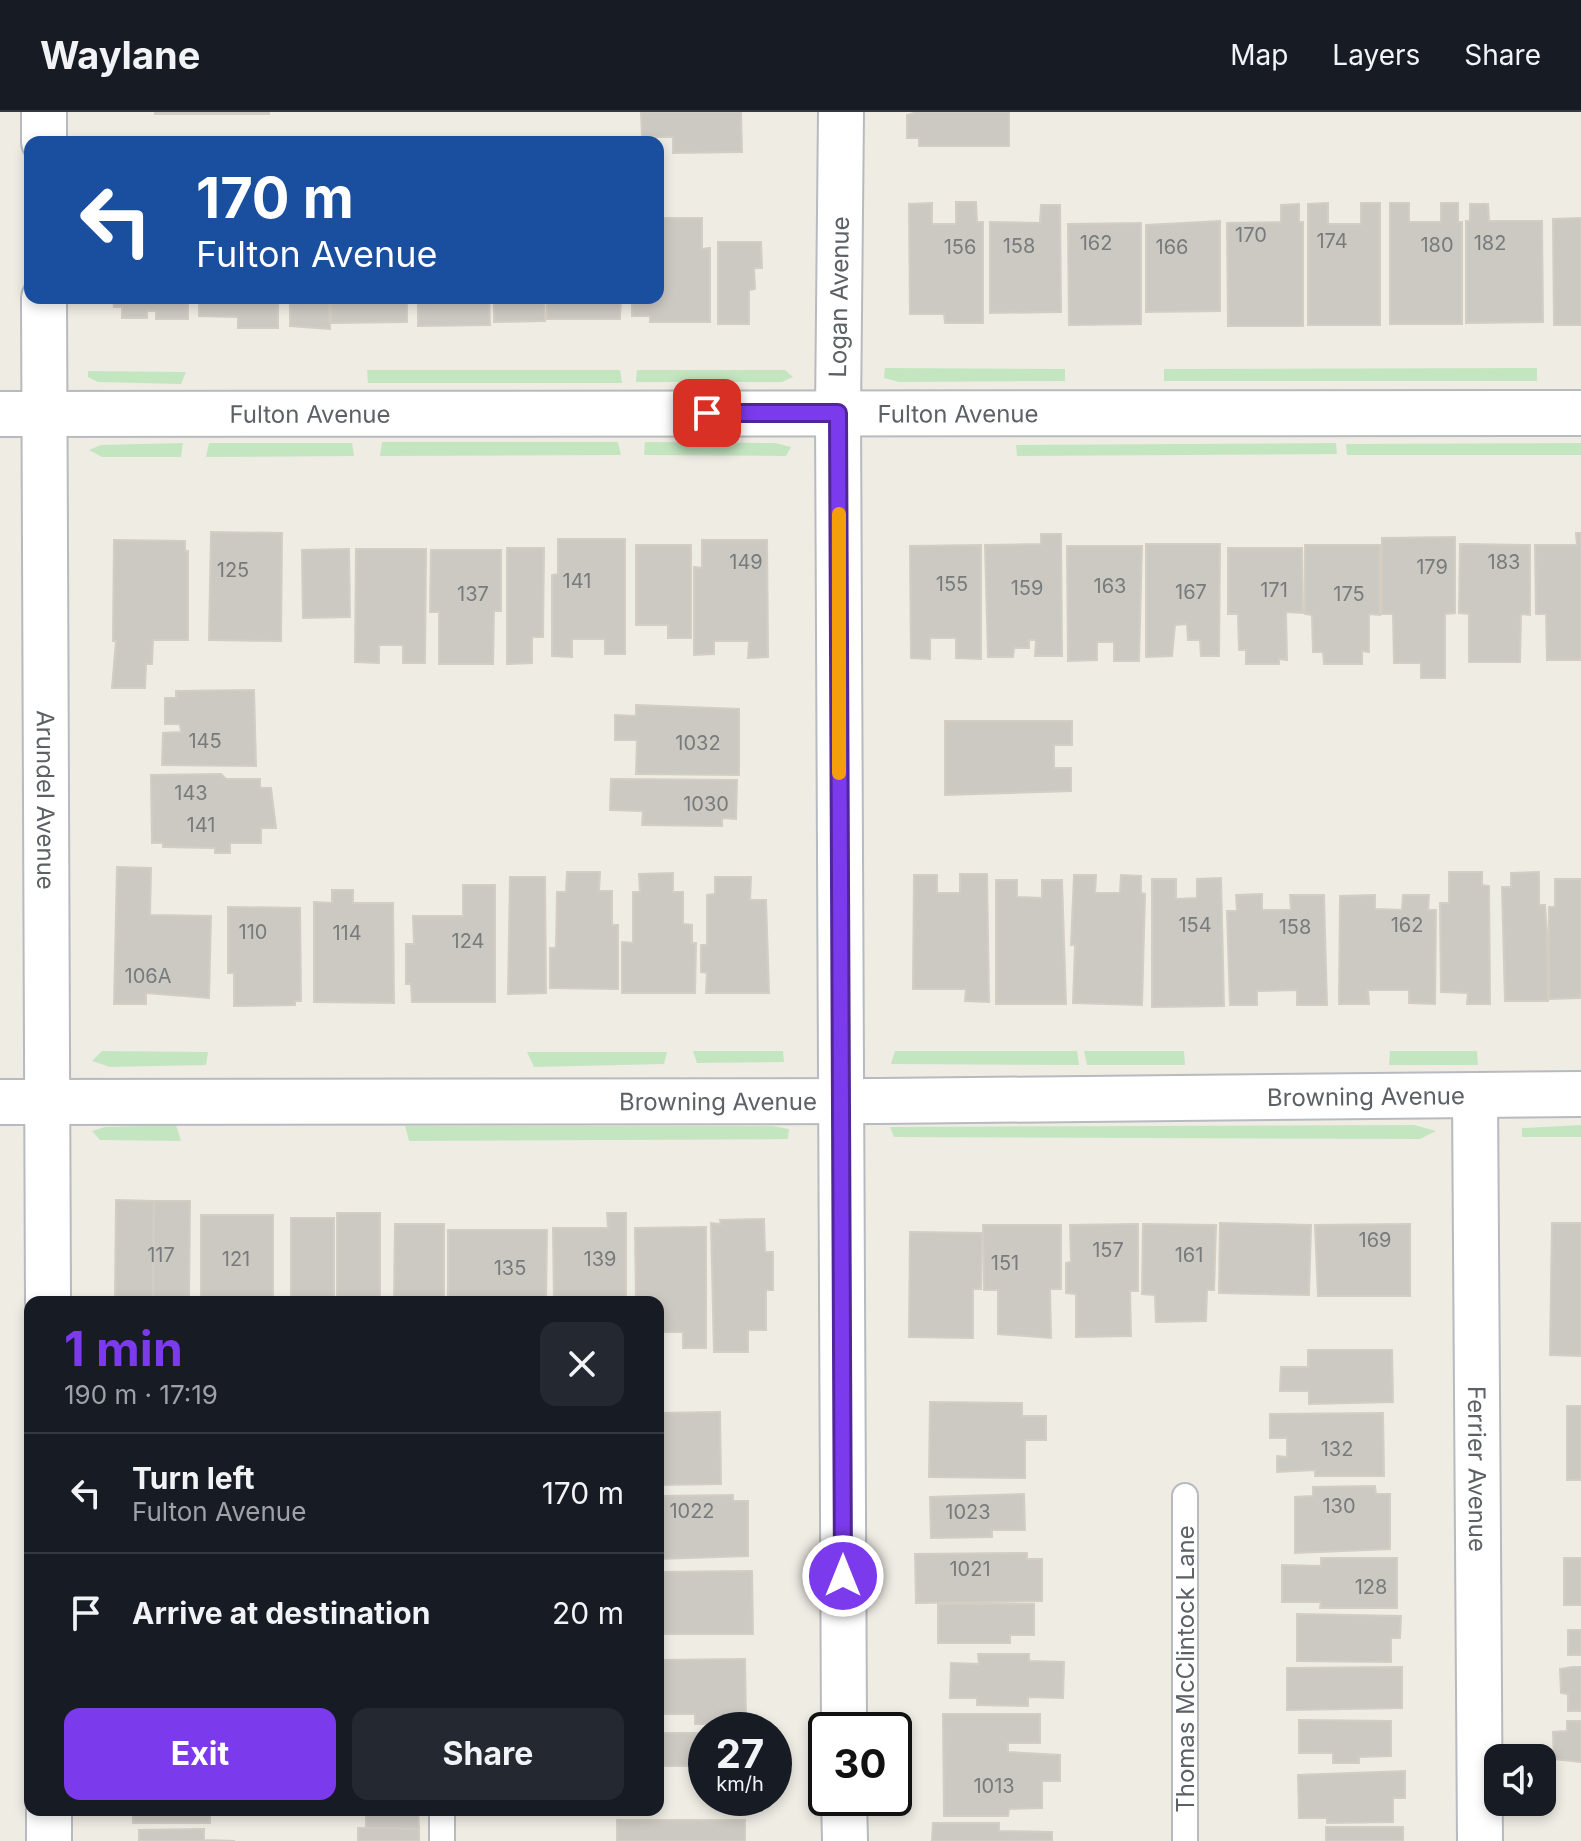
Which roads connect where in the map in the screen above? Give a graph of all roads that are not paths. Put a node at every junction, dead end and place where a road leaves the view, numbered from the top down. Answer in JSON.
{"nodes":[{"id":1,"x":44,"y":112,"type":"edge"},
{"id":2,"x":841,"y":112,"type":"edge"},
{"id":3,"x":44,"y":136,"type":"edge"},
{"id":4,"x":44,"y":304,"type":"edge"},
{"id":5,"x":838,"y":413,"type":"junction"},
{"id":6,"x":1581,"y":413,"type":"edge"},
{"id":7,"x":0,"y":414,"type":"edge"},
{"id":8,"x":43,"y":415,"type":"junction"},
{"id":9,"x":1581,"y":1094,"type":"edge"},
{"id":10,"x":1475,"y":1095,"type":"junction"},
{"id":11,"x":841,"y":1100,"type":"junction"},
{"id":12,"x":45,"y":1101,"type":"junction"},
{"id":13,"x":0,"y":1102,"type":"edge"},
{"id":14,"x":48,"y":1296,"type":"edge"},
{"id":15,"x":1185,"y":1496,"type":"dead end"},
{"id":16,"x":844,"y":1712,"type":"edge"},
{"id":17,"x":49,"y":1816,"type":"edge"},
{"id":18,"x":442,"y":1816,"type":"edge"},
{"id":19,"x":844,"y":1816,"type":"edge"},
{"id":20,"x":49,"y":1841,"type":"edge"},
{"id":21,"x":442,"y":1841,"type":"edge"},
{"id":22,"x":845,"y":1841,"type":"edge"},
{"id":23,"x":1185,"y":1841,"type":"edge"},
{"id":24,"x":1480,"y":1841,"type":"edge"}],
"edges":[{"from":1,"to":3,"type":"street"},
{"from":2,"to":5,"type":"street","name":"Logan Avenue"},
{"from":4,"to":8,"type":"street","name":"Arundel Avenue"},
{"from":5,"to":6,"type":"street","name":"Fulton Avenue"},
{"from":5,"to":8,"type":"street","name":"Fulton Avenue"},
{"from":5,"to":11,"type":"street","name":"Logan Avenue"},
{"from":7,"to":8,"type":"street","name":"Fulton Avenue"},
{"from":8,"to":12,"type":"street","name":"Arundel Avenue"},
{"from":9,"to":10,"type":"street","name":"Browning Avenue"},
{"from":10,"to":11,"type":"street","name":"Browning Avenue"},
{"from":10,"to":24,"type":"street","name":"Ferrier Avenue"},
{"from":11,"to":12,"type":"street","name":"Browning Avenue"},
{"from":11,"to":16,"type":"street","name":"Logan Avenue"},
{"from":12,"to":13,"type":"street","name":"Browning Avenue"},
{"from":12,"to":14,"type":"street","name":"Arundel Avenue"},
{"from":15,"to":23,"type":"lane","name":"Thomas McClintock Lane"},
{"from":17,"to":20,"type":"street"},
{"from":18,"to":21,"type":"lane"},
{"from":19,"to":22,"type":"street"}]}
